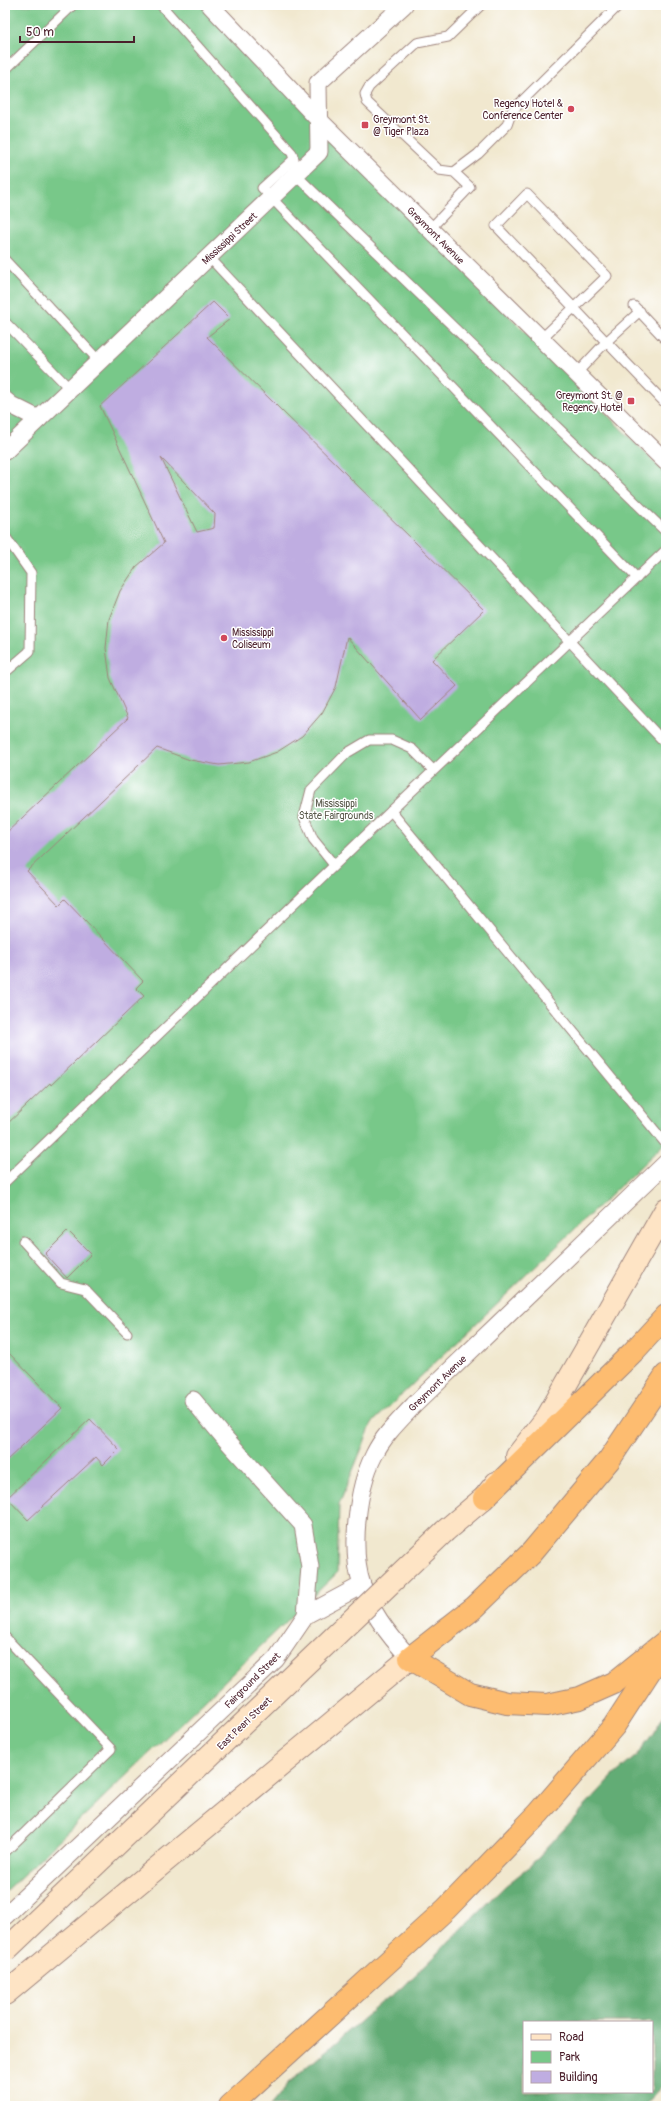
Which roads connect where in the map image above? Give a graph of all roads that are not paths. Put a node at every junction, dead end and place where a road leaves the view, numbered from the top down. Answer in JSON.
{"nodes":[{"id":1,"x":73,"y":5,"type":"edge"},
{"id":2,"x":161,"y":5,"type":"edge"},
{"id":3,"x":210,"y":5,"type":"edge"},
{"id":4,"x":404,"y":5,"type":"edge"},
{"id":5,"x":481,"y":5,"type":"edge"},
{"id":6,"x":619,"y":5,"type":"edge"},
{"id":7,"x":5,"y":70,"type":"edge"},
{"id":8,"x":318,"y":118,"type":"junction"},
{"id":9,"x":454,"y":172,"type":"junction"},
{"id":10,"x":296,"y":175,"type":"junction"},
{"id":11,"x":271,"y":198,"type":"junction"},
{"id":12,"x":430,"y":229,"type":"junction"},
{"id":13,"x":209,"y":257,"type":"junction"},
{"id":14,"x":5,"y":260,"type":"edge"},
{"id":15,"x":574,"y":308,"type":"junction"},
{"id":16,"x":5,"y":322,"type":"edge"},
{"id":17,"x":541,"y":339,"type":"junction"},
{"id":18,"x":666,"y":340,"type":"edge"},
{"id":19,"x":606,"y":342,"type":"junction"},
{"id":20,"x":99,"y":361,"type":"junction"},
{"id":21,"x":576,"y":374,"type":"junction"},
{"id":22,"x":70,"y":389,"type":"junction"},
{"id":23,"x":5,"y":400,"type":"edge"},
{"id":24,"x":666,"y":404,"type":"edge"},
{"id":25,"x":39,"y":419,"type":"junction"},
{"id":26,"x":5,"y":451,"type":"edge"},
{"id":27,"x":666,"y":462,"type":"edge"},
{"id":28,"x":666,"y":532,"type":"edge"},
{"id":29,"x":5,"y":536,"type":"edge"},
{"id":30,"x":666,"y":550,"type":"edge"},
{"id":31,"x":637,"y":578,"type":"junction"},
{"id":32,"x":569,"y":642,"type":"junction"},
{"id":33,"x":6,"y":671,"type":"edge"},
{"id":34,"x":666,"y":744,"type":"edge"},
{"id":35,"x":433,"y":770,"type":"junction"},
{"id":36,"x":391,"y":811,"type":"junction"},
{"id":37,"x":334,"y":865,"type":"junction"},
{"id":38,"x":666,"y":1144,"type":"edge"},
{"id":39,"x":666,"y":1162,"type":"edge"},
{"id":40,"x":5,"y":1182,"type":"edge"},
{"id":41,"x":666,"y":1208,"type":"edge"},
{"id":42,"x":23,"y":1241,"type":"dead end"},
{"id":43,"x":666,"y":1316,"type":"edge"},
{"id":44,"x":127,"y":1333,"type":"dead end"},
{"id":45,"x":666,"y":1375,"type":"edge"},
{"id":46,"x":193,"y":1400,"type":"dead end"},
{"id":47,"x":484,"y":1498,"type":"junction"},
{"id":48,"x":362,"y":1585,"type":"junction"},
{"id":49,"x":306,"y":1615,"type":"junction"},
{"id":50,"x":5,"y":1637,"type":"edge"},
{"id":51,"x":666,"y":1641,"type":"edge"},
{"id":52,"x":666,"y":1646,"type":"edge"},
{"id":53,"x":410,"y":1658,"type":"junction"},
{"id":54,"x":5,"y":1852,"type":"edge"},
{"id":55,"x":5,"y":1916,"type":"edge"},
{"id":56,"x":5,"y":1951,"type":"edge"},
{"id":57,"x":5,"y":1994,"type":"edge"},
{"id":58,"x":257,"y":2082,"type":"junction"},
{"id":59,"x":230,"y":2106,"type":"edge"},
{"id":60,"x":240,"y":2106,"type":"edge"}],
"edges":[{"from":1,"to":7,"type":"lane"},
{"from":2,"to":11,"type":"lane"},
{"from":3,"to":8,"type":"street","name":"Greymont Avenue"},
{"from":4,"to":8,"type":"street","name":"Mississippi Street"},
{"from":5,"to":9,"type":"lane"},
{"from":6,"to":9,"type":"lane"},
{"from":8,"to":10,"type":"street","name":"Mississippi Street"},
{"from":8,"to":12,"type":"street","name":"Greymont Avenue"},
{"from":9,"to":12,"type":"lane"},
{"from":10,"to":11,"type":"street","name":"Mississippi Street"},
{"from":10,"to":28,"type":"lane"},
{"from":11,"to":13,"type":"street","name":"Mississippi Street"},
{"from":11,"to":31,"type":"lane"},
{"from":12,"to":17,"type":"street","name":"Greymont Avenue"},
{"from":13,"to":20,"type":"street","name":"Mississippi Street"},
{"from":13,"to":32,"type":"lane"},
{"from":14,"to":20,"type":"lane"},
{"from":15,"to":15,"type":"lane"},
{"from":15,"to":17,"type":"lane"},
{"from":15,"to":19,"type":"lane"},
{"from":16,"to":22,"type":"lane"},
{"from":17,"to":21,"type":"street","name":"Greymont Avenue"},
{"from":18,"to":19,"type":"lane"},
{"from":19,"to":21,"type":"lane"},
{"from":19,"to":24,"type":"lane"},
{"from":20,"to":22,"type":"street","name":"Mississippi Street"},
{"from":21,"to":27,"type":"street","name":"Greymont Avenue"},
{"from":22,"to":25,"type":"street","name":"Mississippi Street"},
{"from":23,"to":25,"type":"street"},
{"from":25,"to":26,"type":"street","name":"Mississippi Street"},
{"from":29,"to":33,"type":"lane"},
{"from":30,"to":31,"type":"lane"},
{"from":31,"to":32,"type":"lane"},
{"from":32,"to":34,"type":"lane"},
{"from":32,"to":35,"type":"lane"},
{"from":35,"to":36,"type":"lane"},
{"from":35,"to":37,"type":"lane"},
{"from":36,"to":37,"type":"lane"},
{"from":36,"to":38,"type":"lane"},
{"from":37,"to":40,"type":"lane"},
{"from":39,"to":48,"type":"street","name":"Greymont Avenue"},
{"from":41,"to":47,"type":"main road","name":"East Pearl Street"},
{"from":42,"to":44,"type":"lane"},
{"from":43,"to":47,"type":"highway"},
{"from":45,"to":53,"type":"highway"},
{"from":46,"to":49,"type":"street","name":"Fairground Street"},
{"from":47,"to":56,"type":"main road","name":"East Pearl Street","bridge":true},
{"from":48,"to":49,"type":"street"},
{"from":48,"to":53,"type":"street","name":"Greymont Avenue"},
{"from":49,"to":55,"type":"street","name":"Fairground Street"},
{"from":50,"to":54,"type":"lane"},
{"from":51,"to":53,"type":"highway"},
{"from":52,"to":58,"type":"highway"},
{"from":53,"to":57,"type":"main road"},
{"from":58,"to":59,"type":"highway"},
{"from":58,"to":60,"type":"highway"}]}
